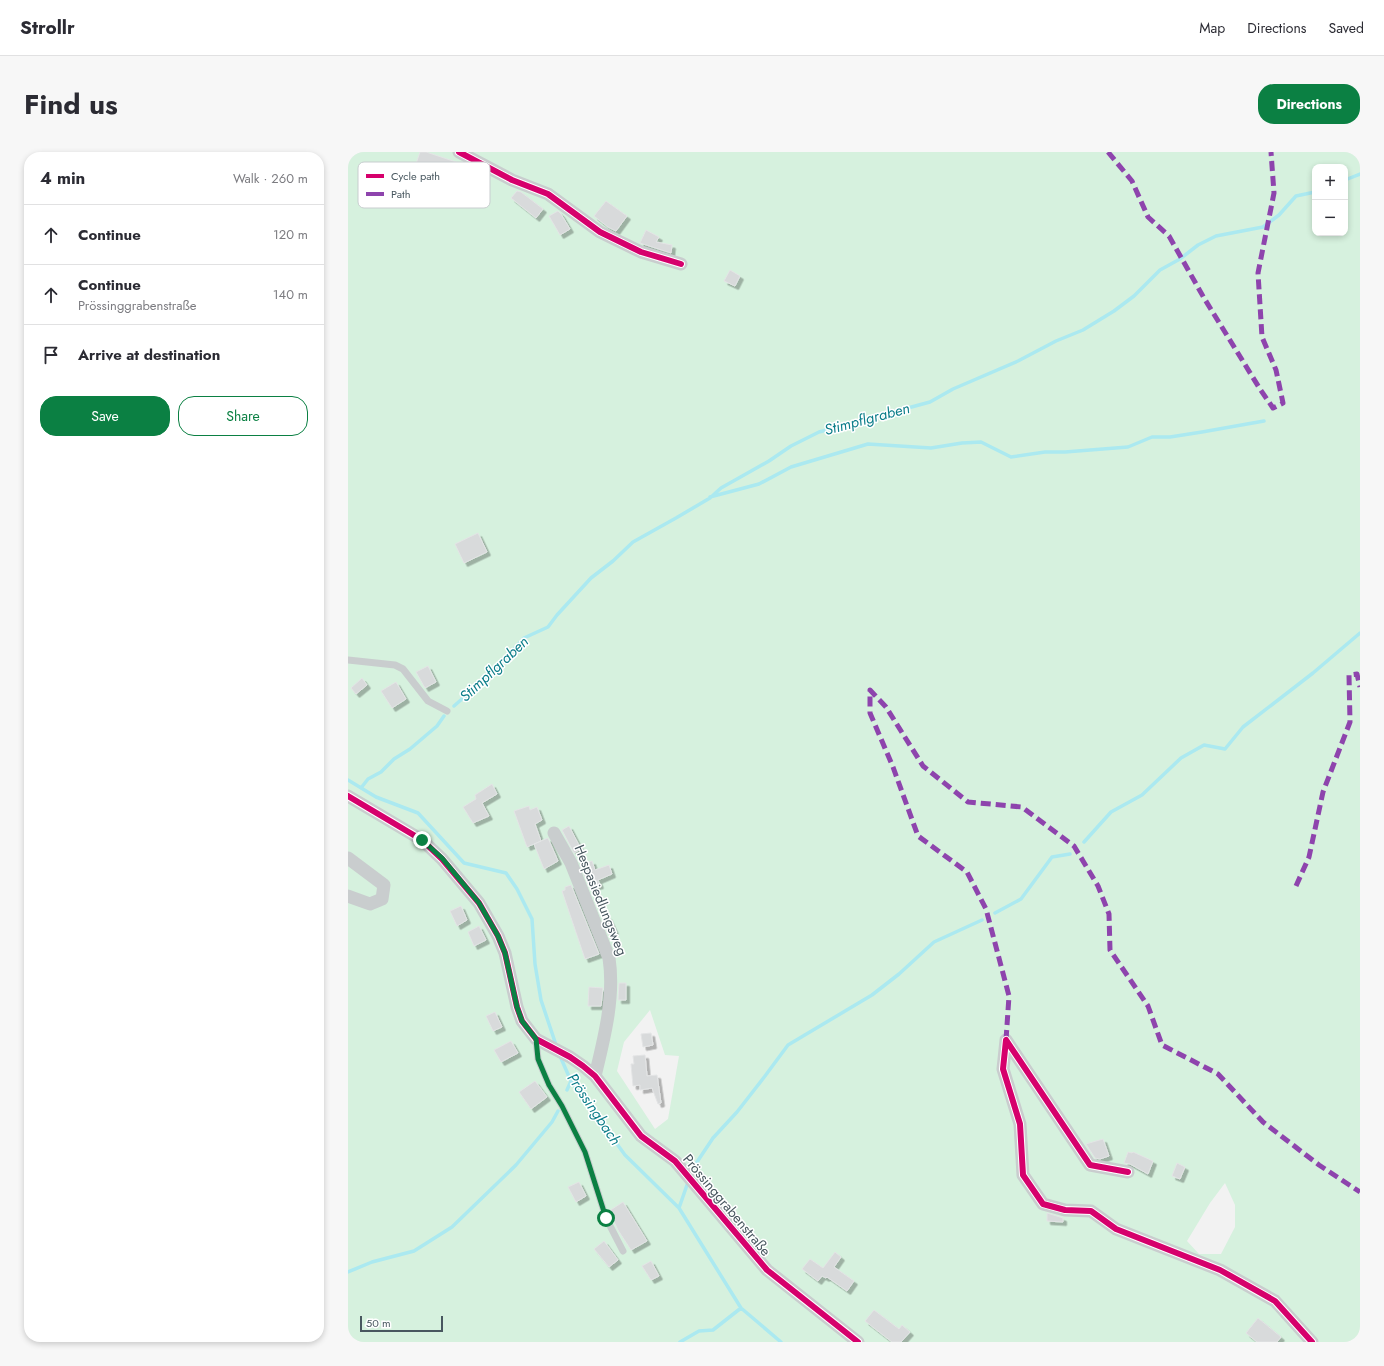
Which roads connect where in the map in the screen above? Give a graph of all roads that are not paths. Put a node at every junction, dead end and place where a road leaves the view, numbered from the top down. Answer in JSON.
{"nodes":[{"id":1,"x":458,"y":152,"type":"edge"},
{"id":2,"x":477,"y":162,"type":"edge"},
{"id":3,"x":490,"y":169,"type":"edge"},
{"id":4,"x":681,"y":264,"type":"dead end"},
{"id":5,"x":348,"y":660,"type":"edge"},
{"id":6,"x":447,"y":711,"type":"dead end"},
{"id":7,"x":348,"y":796,"type":"edge"},
{"id":8,"x":554,"y":833,"type":"dead end"},
{"id":9,"x":348,"y":858,"type":"edge"},
{"id":10,"x":348,"y":896,"type":"edge"},
{"id":11,"x":536,"y":1039,"type":"junction"},
{"id":12,"x":595,"y":1076,"type":"junction"},
{"id":13,"x":1128,"y":1172,"type":"dead end"},
{"id":14,"x":623,"y":1251,"type":"dead end"},
{"id":15,"x":858,"y":1342,"type":"edge"},
{"id":16,"x":1312,"y":1342,"type":"edge"}],
"edges":[{"from":1,"to":2,"type":"street"},
{"from":3,"to":4,"type":"street"},
{"from":5,"to":6,"type":"lane"},
{"from":7,"to":11,"type":"street","name":"Prössinggrabenstraße"},
{"from":8,"to":12,"type":"street","name":"Hespasiedlungsweg"},
{"from":9,"to":10,"type":"street"},
{"from":11,"to":12,"type":"street","name":"Prössinggrabenstraße"},
{"from":11,"to":14,"type":"lane"},
{"from":12,"to":15,"type":"street","name":"Prössinggrabenstraße"},
{"from":13,"to":16,"type":"street"}]}
